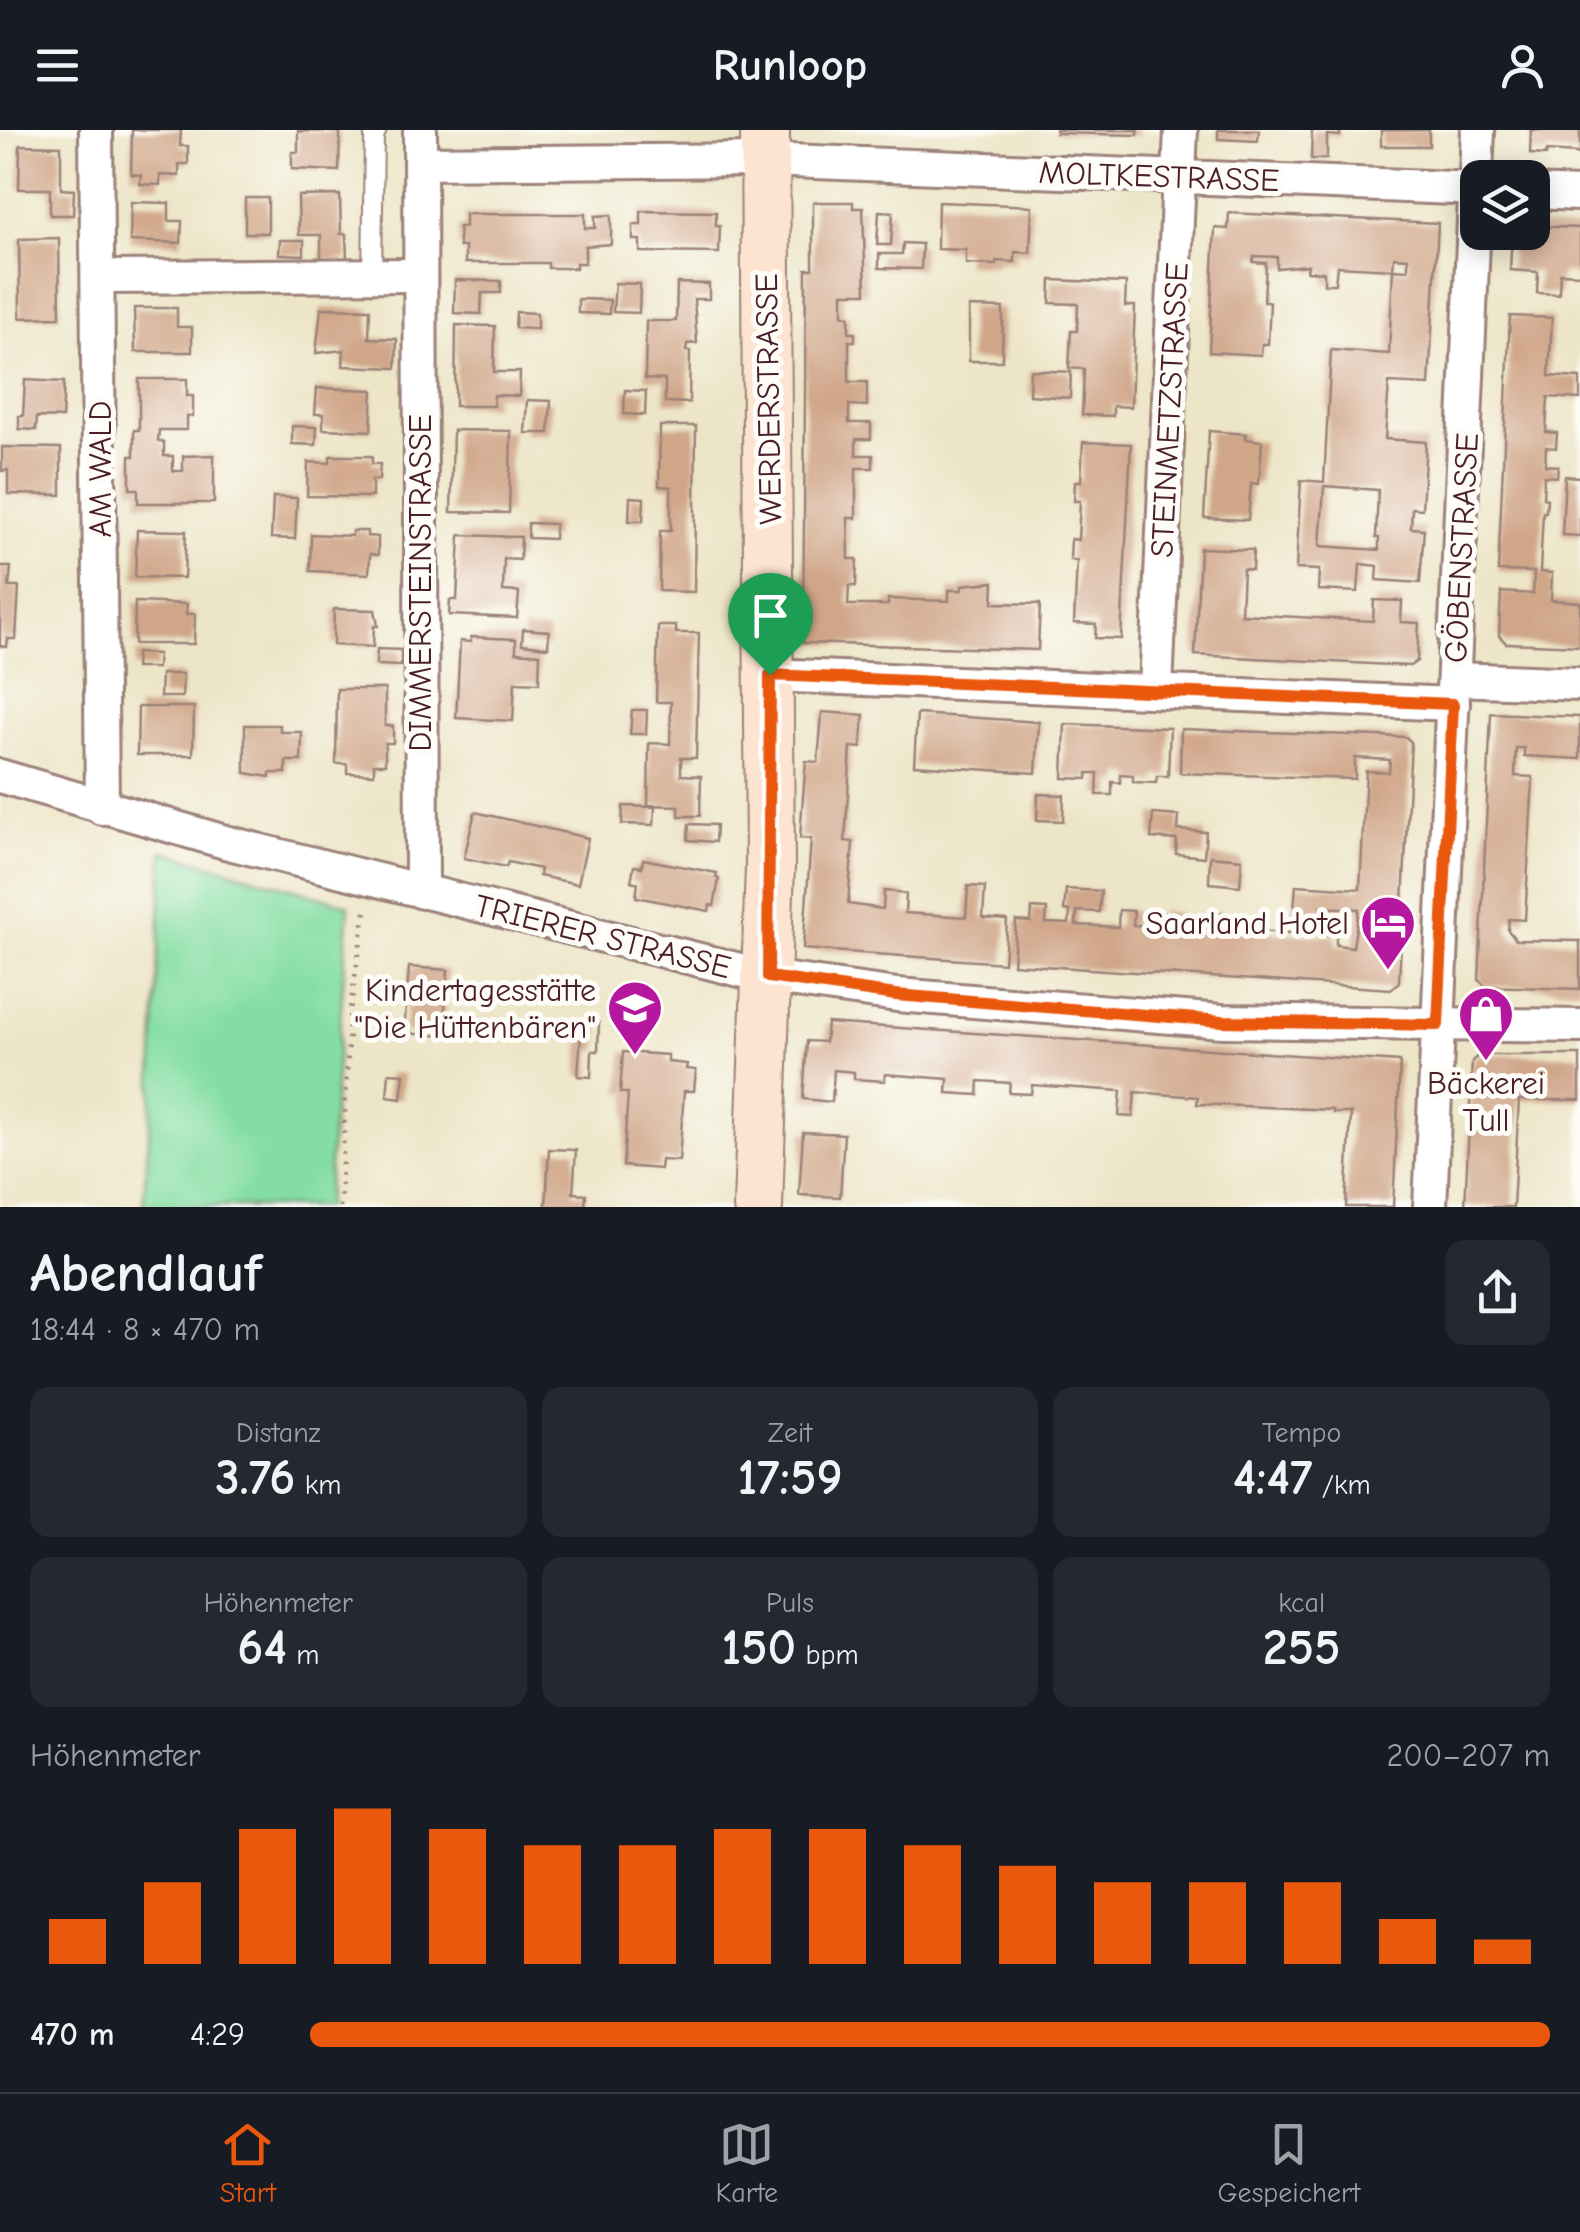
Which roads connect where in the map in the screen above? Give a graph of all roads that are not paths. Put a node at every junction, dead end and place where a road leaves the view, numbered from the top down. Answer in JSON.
{"nodes":[{"id":1,"x":96,"y":130,"type":"edge"},
{"id":2,"x":377,"y":130,"type":"edge"},
{"id":3,"x":1181,"y":130,"type":"edge"},
{"id":4,"x":1478,"y":130,"type":"edge"},
{"id":5,"x":766,"y":145,"type":"edge"},
{"id":6,"x":420,"y":146,"type":"edge"},
{"id":7,"x":1477,"y":160,"type":"edge"},
{"id":8,"x":1180,"y":177,"type":"junction"},
{"id":9,"x":1460,"y":188,"type":"edge"},
{"id":10,"x":1550,"y":193,"type":"edge"},
{"id":11,"x":1580,"y":194,"type":"edge"},
{"id":12,"x":1474,"y":250,"type":"edge"},
{"id":13,"x":418,"y":275,"type":"junction"},
{"id":14,"x":372,"y":276,"type":"junction"},
{"id":15,"x":99,"y":277,"type":"junction"},
{"id":16,"x":770,"y":675,"type":"junction"},
{"id":17,"x":1580,"y":684,"type":"edge"},
{"id":18,"x":1156,"y":689,"type":"junction"},
{"id":19,"x":1454,"y":691,"type":"junction"},
{"id":20,"x":0,"y":776,"type":"edge"},
{"id":21,"x":102,"y":808,"type":"junction"},
{"id":22,"x":422,"y":892,"type":"junction"},
{"id":23,"x":768,"y":977,"type":"junction"},
{"id":24,"x":1438,"y":1025,"type":"junction"},
{"id":25,"x":1580,"y":1026,"type":"edge"},
{"id":26,"x":758,"y":1207,"type":"edge"},
{"id":27,"x":1430,"y":1207,"type":"edge"}],
"edges":[{"from":1,"to":15,"type":"street","name":"AM WALD"},
{"from":2,"to":14,"type":"lane"},
{"from":3,"to":8,"type":"street","name":"STEINMETZSTRASSE"},
{"from":4,"to":7,"type":"street","name":"GÖBENSTRASSE"},
{"from":5,"to":6,"type":"street","name":"MOLTKESTRASSE"},
{"from":5,"to":8,"type":"street","name":"MOLTKESTRASSE"},
{"from":5,"to":16,"type":"street","name":"WERDERSTRASSE"},
{"from":6,"to":13,"type":"street","name":"DIMMERSTEINSTRASSE"},
{"from":8,"to":9,"type":"street","name":"MOLTKESTRASSE"},
{"from":8,"to":18,"type":"street","name":"STEINMETZSTRASSE"},
{"from":10,"to":11,"type":"street"},
{"from":12,"to":19,"type":"street","name":"GÖBENSTRASSE"},
{"from":13,"to":14,"type":"street"},
{"from":13,"to":22,"type":"street","name":"DIMMERSTEINSTRASSE"},
{"from":14,"to":15,"type":"street"},
{"from":15,"to":21,"type":"street","name":"AM WALD"},
{"from":16,"to":18,"type":"street"},
{"from":16,"to":23,"type":"street","name":"WERDERSTRASSE"},
{"from":17,"to":19,"type":"street"},
{"from":18,"to":19,"type":"street"},
{"from":19,"to":24,"type":"street","name":"GÖBENSTRASSE"},
{"from":20,"to":21,"type":"street","name":"TRIERER STRASSE"},
{"from":21,"to":22,"type":"street","name":"TRIERER STRASSE"},
{"from":22,"to":23,"type":"street","name":"TRIERER STRASSE"},
{"from":23,"to":24,"type":"street","name":"TRIERER STRASSE"},
{"from":23,"to":26,"type":"street","name":"WERDERSTRASSE"},
{"from":24,"to":25,"type":"street","name":"TRIERER STRASSE"},
{"from":24,"to":27,"type":"street","name":"GÖBENSTRASSE"}]}
